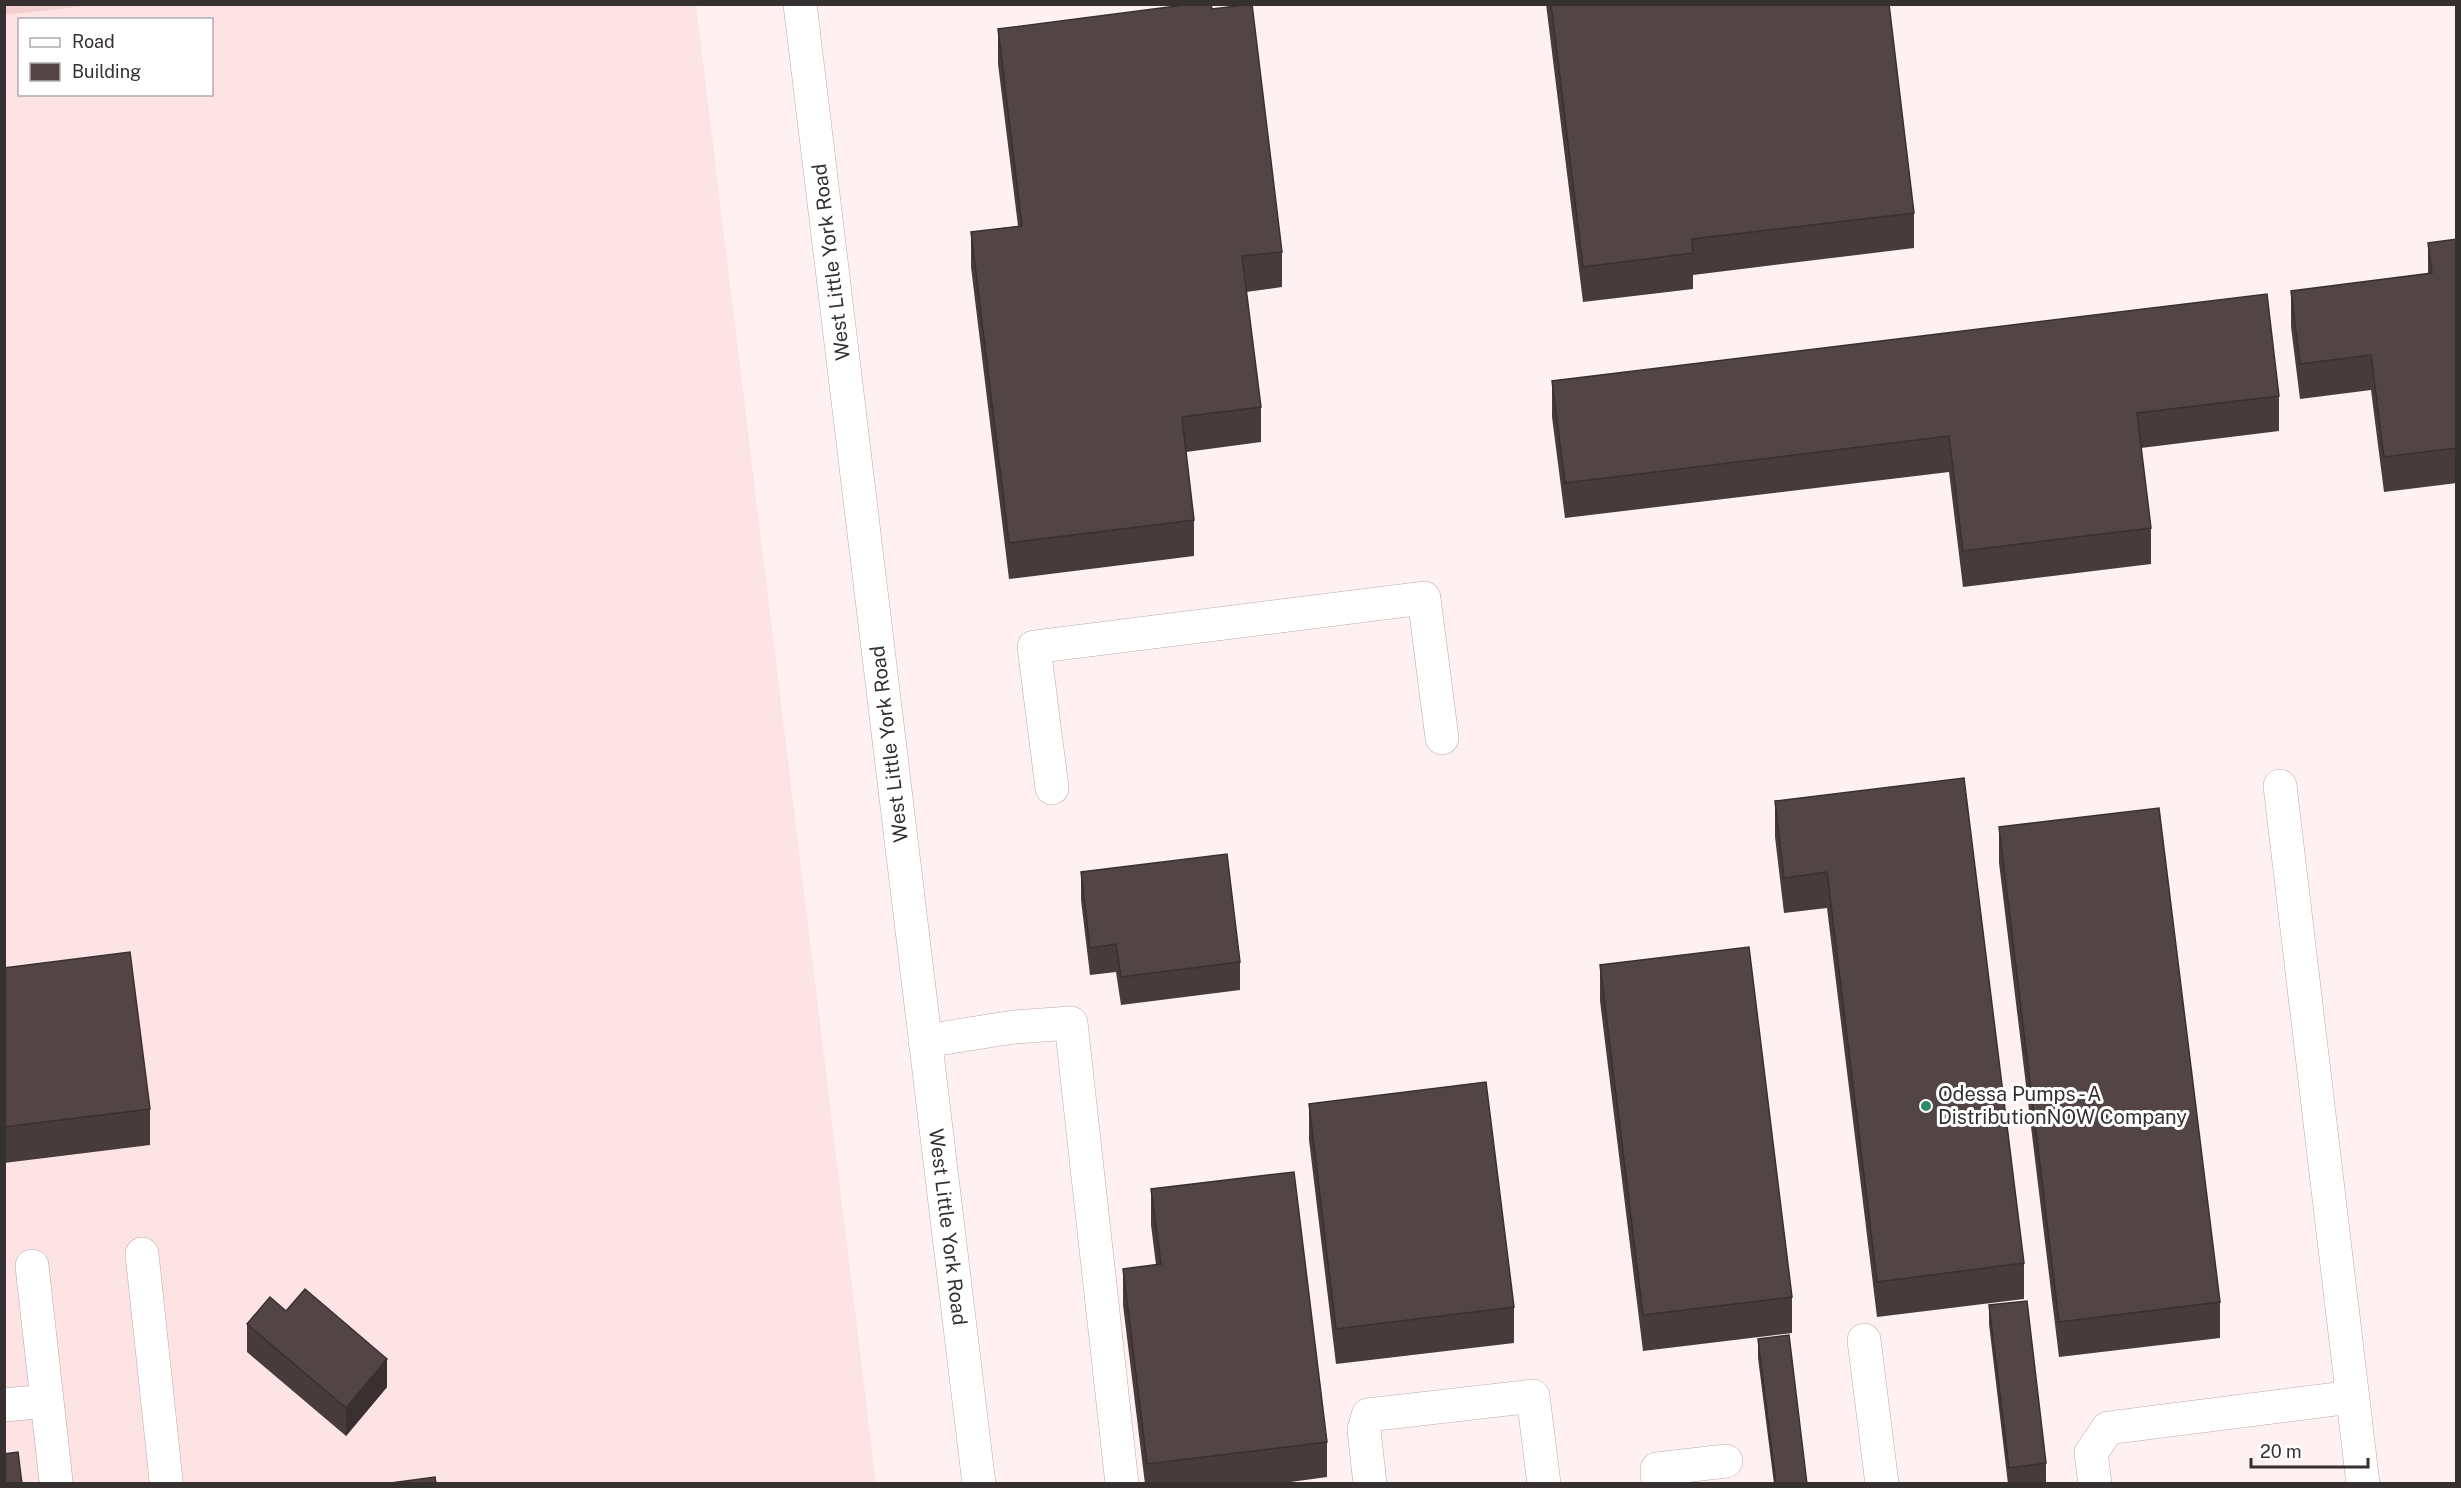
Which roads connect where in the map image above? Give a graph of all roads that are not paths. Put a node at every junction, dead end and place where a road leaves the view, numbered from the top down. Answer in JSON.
{"nodes":[{"id":1,"x":800,"y":4,"type":"edge"},
{"id":2,"x":1442,"y":738,"type":"dead end"},
{"id":3,"x":2280,"y":786,"type":"dead end"},
{"id":4,"x":1052,"y":788,"type":"dead end"},
{"id":5,"x":925,"y":1041,"type":"junction"},
{"id":6,"x":142,"y":1254,"type":"dead end"},
{"id":7,"x":32,"y":1266,"type":"dead end"},
{"id":8,"x":1864,"y":1340,"type":"dead end"},
{"id":9,"x":2352,"y":1397,"type":"junction"},
{"id":10,"x":47,"y":1401,"type":"junction"},
{"id":11,"x":4,"y":1406,"type":"edge"},
{"id":12,"x":1726,"y":1461,"type":"dead end"},
{"id":13,"x":166,"y":1480,"type":"dead end"},
{"id":14,"x":56,"y":1481,"type":"dead end"},
{"id":15,"x":979,"y":1484,"type":"edge"},
{"id":16,"x":1122,"y":1484,"type":"edge"},
{"id":17,"x":1370,"y":1484,"type":"edge"},
{"id":18,"x":1544,"y":1484,"type":"edge"},
{"id":19,"x":1658,"y":1484,"type":"edge"},
{"id":20,"x":1882,"y":1484,"type":"edge"},
{"id":21,"x":2095,"y":1484,"type":"edge"},
{"id":22,"x":2363,"y":1484,"type":"edge"}],
"edges":[{"from":1,"to":5,"type":"main road","name":"West Little York Road"},
{"from":2,"to":4,"type":"main road"},
{"from":3,"to":9,"type":"main road"},
{"from":5,"to":15,"type":"main road","name":"West Little York Road"},
{"from":5,"to":16,"type":"main road"},
{"from":6,"to":13,"type":"main road"},
{"from":7,"to":10,"type":"main road"},
{"from":8,"to":20,"type":"main road"},
{"from":9,"to":21,"type":"main road"},
{"from":9,"to":22,"type":"main road"},
{"from":10,"to":11,"type":"main road"},
{"from":10,"to":14,"type":"main road"},
{"from":12,"to":19,"type":"main road"},
{"from":17,"to":18,"type":"main road"}]}
